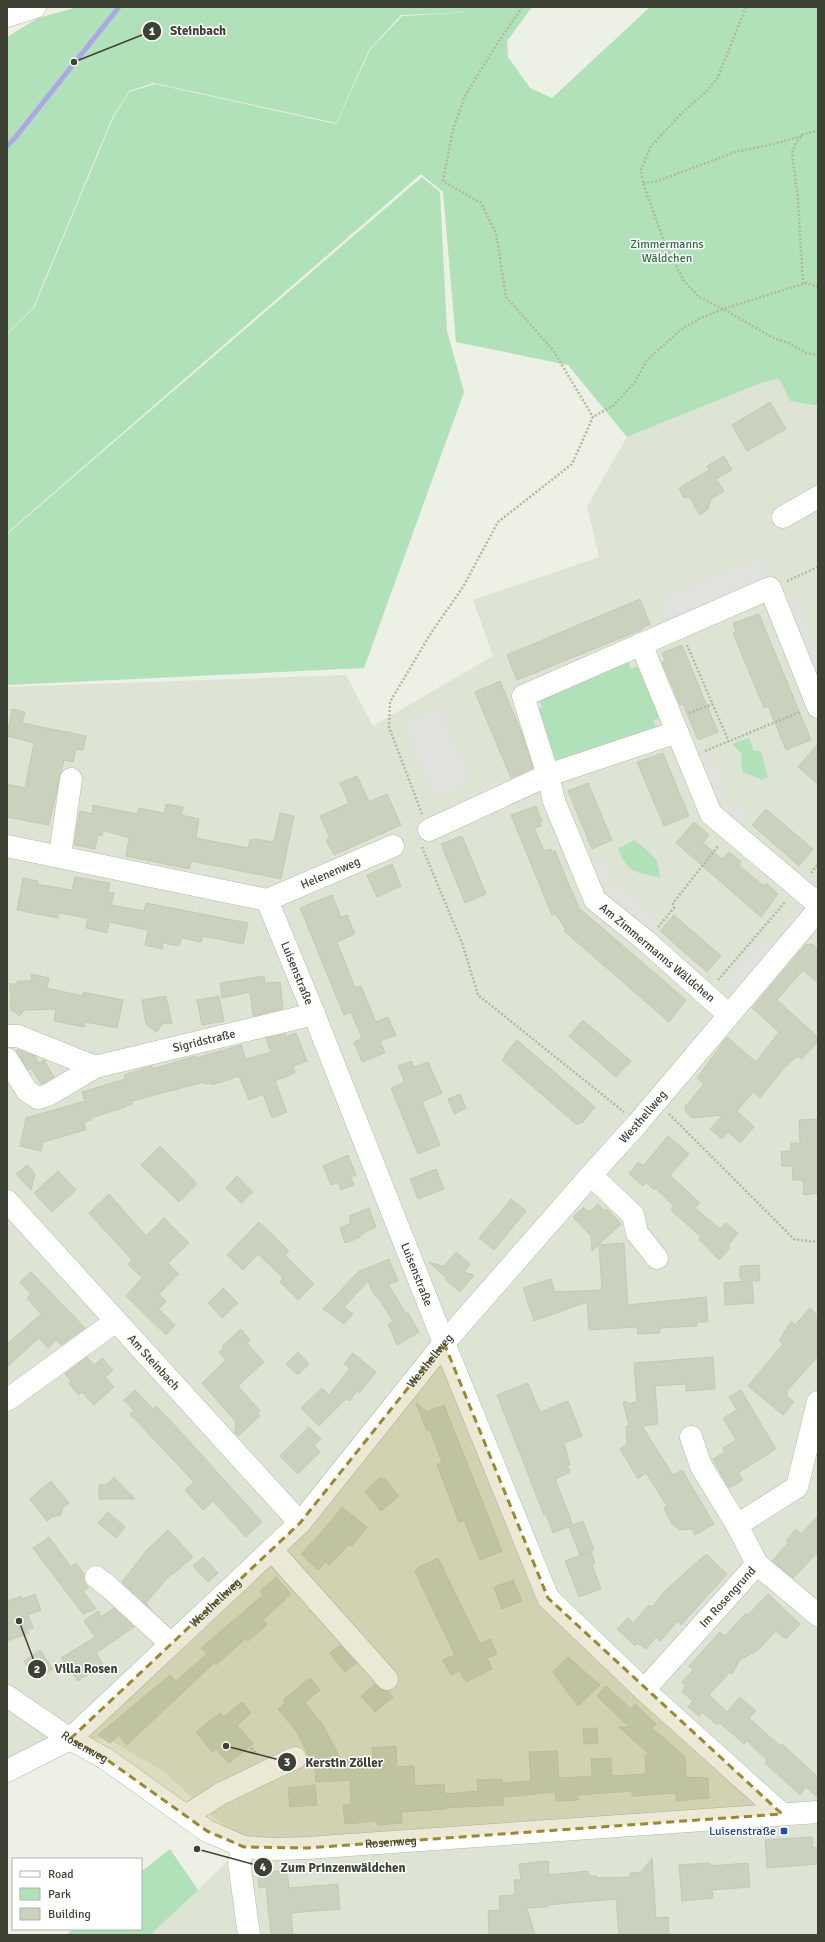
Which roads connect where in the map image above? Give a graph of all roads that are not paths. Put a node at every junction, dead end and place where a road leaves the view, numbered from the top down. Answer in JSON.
{"nodes":[{"id":1,"x":35,"y":7,"type":"edge"},
{"id":2,"x":7,"y":16,"type":"edge"},
{"id":3,"x":818,"y":497,"type":"edge"},
{"id":4,"x":783,"y":517,"type":"dead end"},
{"id":5,"x":641,"y":644,"type":"junction"},
{"id":6,"x":818,"y":706,"type":"edge"},
{"id":7,"x":674,"y":726,"type":"junction"},
{"id":8,"x":548,"y":776,"type":"junction"},
{"id":9,"x":71,"y":779,"type":"dead end"},
{"id":10,"x":425,"y":836,"type":"road end"},
{"id":11,"x":7,"y":846,"type":"edge"},
{"id":12,"x":393,"y":846,"type":"dead end"},
{"id":13,"x":60,"y":855,"type":"junction"},
{"id":14,"x":267,"y":900,"type":"junction"},
{"id":15,"x":818,"y":904,"type":"edge"},
{"id":16,"x":818,"y":910,"type":"edge"},
{"id":17,"x":314,"y":1014,"type":"junction"},
{"id":18,"x":729,"y":1015,"type":"junction"},
{"id":19,"x":7,"y":1036,"type":"edge"},
{"id":20,"x":7,"y":1059,"type":"edge"},
{"id":21,"x":95,"y":1067,"type":"junction"},
{"id":22,"x":591,"y":1175,"type":"junction"},
{"id":23,"x":7,"y":1201,"type":"edge"},
{"id":24,"x":657,"y":1258,"type":"dead end"},
{"id":25,"x":116,"y":1321,"type":"junction"},
{"id":26,"x":444,"y":1343,"type":"junction"},
{"id":27,"x":7,"y":1400,"type":"edge"},
{"id":28,"x":818,"y":1402,"type":"edge"},
{"id":29,"x":691,"y":1437,"type":"dead end"},
{"id":30,"x":300,"y":1523,"type":"junction"},
{"id":31,"x":737,"y":1525,"type":"junction"},
{"id":32,"x":272,"y":1550,"type":"junction"},
{"id":33,"x":757,"y":1564,"type":"junction"},
{"id":34,"x":96,"y":1577,"type":"dead end"},
{"id":35,"x":818,"y":1615,"type":"edge"},
{"id":36,"x":171,"y":1644,"type":"junction"},
{"id":37,"x":387,"y":1679,"type":"dead end"},
{"id":38,"x":644,"y":1690,"type":"junction"},
{"id":39,"x":7,"y":1696,"type":"edge"},
{"id":40,"x":70,"y":1739,"type":"junction"},
{"id":41,"x":295,"y":1758,"type":"dead end"},
{"id":42,"x":7,"y":1771,"type":"edge"},
{"id":43,"x":818,"y":1812,"type":"edge"},
{"id":44,"x":782,"y":1814,"type":"junction"},
{"id":45,"x":186,"y":1816,"type":"junction"},
{"id":46,"x":244,"y":1847,"type":"junction"},
{"id":47,"x":249,"y":1935,"type":"edge"}],
"edges":[{"from":1,"to":2,"type":"street"},
{"from":3,"to":4,"type":"street"},
{"from":5,"to":6,"type":"street","name":"Am Zimmermanns Wäldchen"},
{"from":5,"to":7,"type":"street"},
{"from":5,"to":8,"type":"street","name":"Am Zimmermanns Wäldchen"},
{"from":7,"to":8,"type":"street"},
{"from":7,"to":15,"type":"street"},
{"from":8,"to":10,"type":"street"},
{"from":8,"to":18,"type":"street","name":"Am Zimmermanns Wäldchen"},
{"from":9,"to":13,"type":"street"},
{"from":11,"to":13,"type":"street"},
{"from":12,"to":14,"type":"street","name":"Helenenweg"},
{"from":13,"to":14,"type":"street"},
{"from":14,"to":17,"type":"street","name":"Luisenstraße"},
{"from":16,"to":18,"type":"street","name":"Westhellweg"},
{"from":17,"to":21,"type":"street","name":"Sigridstraße"},
{"from":17,"to":26,"type":"street","name":"Luisenstraße"},
{"from":18,"to":22,"type":"street","name":"Westhellweg"},
{"from":19,"to":21,"type":"street"},
{"from":20,"to":21,"type":"street","name":"Sigridstraße"},
{"from":22,"to":24,"type":"street"},
{"from":22,"to":26,"type":"street","name":"Westhellweg"},
{"from":23,"to":25,"type":"street","name":"Am Steinbach"},
{"from":25,"to":27,"type":"street"},
{"from":25,"to":30,"type":"street","name":"Am Steinbach"},
{"from":26,"to":30,"type":"street","name":"Westhellweg"},
{"from":26,"to":38,"type":"street","name":"Luisenstraße"},
{"from":28,"to":31,"type":"street"},
{"from":29,"to":31,"type":"street"},
{"from":30,"to":32,"type":"street","name":"Westhellweg"},
{"from":31,"to":33,"type":"street"},
{"from":32,"to":36,"type":"street","name":"Westhellweg"},
{"from":32,"to":37,"type":"street"},
{"from":33,"to":35,"type":"street","name":"Im Rosengrund"},
{"from":33,"to":38,"type":"street","name":"Im Rosengrund"},
{"from":34,"to":36,"type":"street"},
{"from":36,"to":40,"type":"street","name":"Westhellweg"},
{"from":38,"to":44,"type":"street","name":"Luisenstraße"},
{"from":39,"to":40,"type":"street","name":"Rosenweg"},
{"from":40,"to":42,"type":"street","name":"Westhellweg"},
{"from":40,"to":45,"type":"street","name":"Rosenweg"},
{"from":41,"to":45,"type":"street"},
{"from":43,"to":44,"type":"street","name":"Rosenweg"},
{"from":44,"to":46,"type":"street","name":"Rosenweg"},
{"from":45,"to":46,"type":"street","name":"Rosenweg"},
{"from":46,"to":47,"type":"street"}]}
